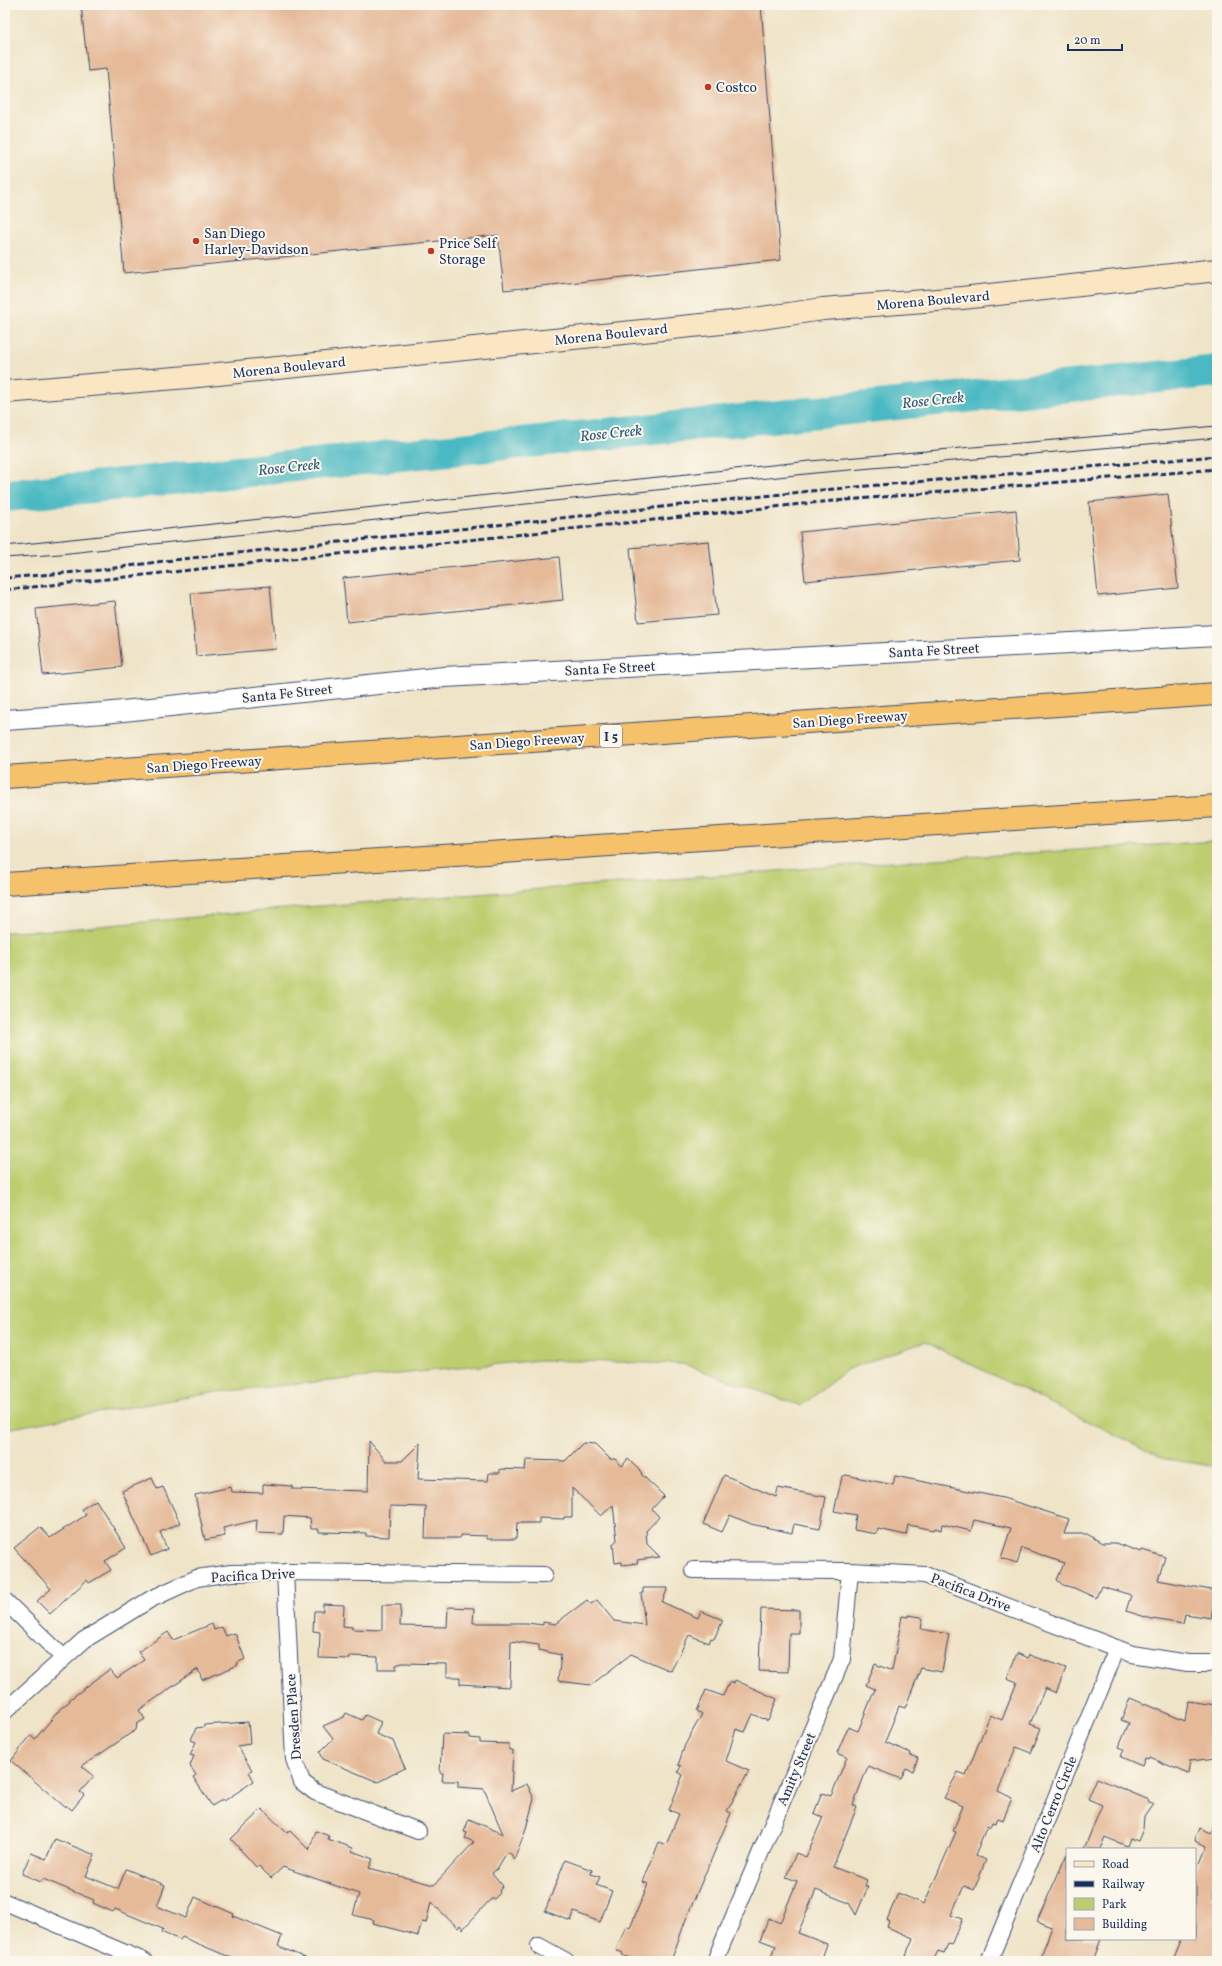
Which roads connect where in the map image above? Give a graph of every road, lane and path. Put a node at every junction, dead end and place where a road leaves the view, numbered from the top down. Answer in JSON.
{"nodes":[{"id":1,"x":1217,"y":270,"type":"edge"},
{"id":2,"x":5,"y":392,"type":"edge"},
{"id":3,"x":1217,"y":634,"type":"edge"},
{"id":4,"x":1217,"y":694,"type":"edge"},
{"id":5,"x":5,"y":720,"type":"edge"},
{"id":6,"x":5,"y":777,"type":"edge"},
{"id":7,"x":1217,"y":806,"type":"edge"},
{"id":8,"x":5,"y":884,"type":"edge"},
{"id":9,"x":692,"y":1570,"type":"dead end"},
{"id":10,"x":850,"y":1571,"type":"junction"},
{"id":11,"x":285,"y":1572,"type":"junction"},
{"id":12,"x":544,"y":1575,"type":"dead end"},
{"id":13,"x":5,"y":1601,"type":"edge"},
{"id":14,"x":1117,"y":1648,"type":"junction"},
{"id":15,"x":64,"y":1658,"type":"junction"},
{"id":16,"x":1217,"y":1662,"type":"edge"},
{"id":17,"x":5,"y":1711,"type":"edge"},
{"id":18,"x":418,"y":1831,"type":"dead end"},
{"id":19,"x":5,"y":1902,"type":"edge"},
{"id":20,"x":538,"y":1946,"type":"dead end"},
{"id":21,"x":144,"y":1961,"type":"edge"},
{"id":22,"x":566,"y":1961,"type":"edge"},
{"id":23,"x":716,"y":1961,"type":"edge"},
{"id":24,"x":989,"y":1961,"type":"edge"}],
"edges":[{"from":1,"to":2,"type":"main road","name":"Morena Boulevard"},
{"from":3,"to":5,"type":"street","name":"Santa Fe Street"},
{"from":4,"to":6,"type":"highway","name":"San Diego Freeway","number":"I 5"},
{"from":7,"to":8,"type":"highway"},
{"from":9,"to":10,"type":"street","name":"Pacifica Drive"},
{"from":10,"to":14,"type":"street","name":"Pacifica Drive"},
{"from":10,"to":23,"type":"street","name":"Amity Street"},
{"from":11,"to":12,"type":"street","name":"Pacifica Drive"},
{"from":11,"to":15,"type":"street","name":"Pacifica Drive"},
{"from":11,"to":18,"type":"street","name":"Dresden Place"},
{"from":13,"to":15,"type":"street"},
{"from":14,"to":16,"type":"street","name":"Pacifica Drive"},
{"from":14,"to":24,"type":"street","name":"Alto Cerro Circle"},
{"from":15,"to":17,"type":"street","name":"Pacifica Drive"},
{"from":19,"to":21,"type":"street"},
{"from":20,"to":22,"type":"street"}]}
